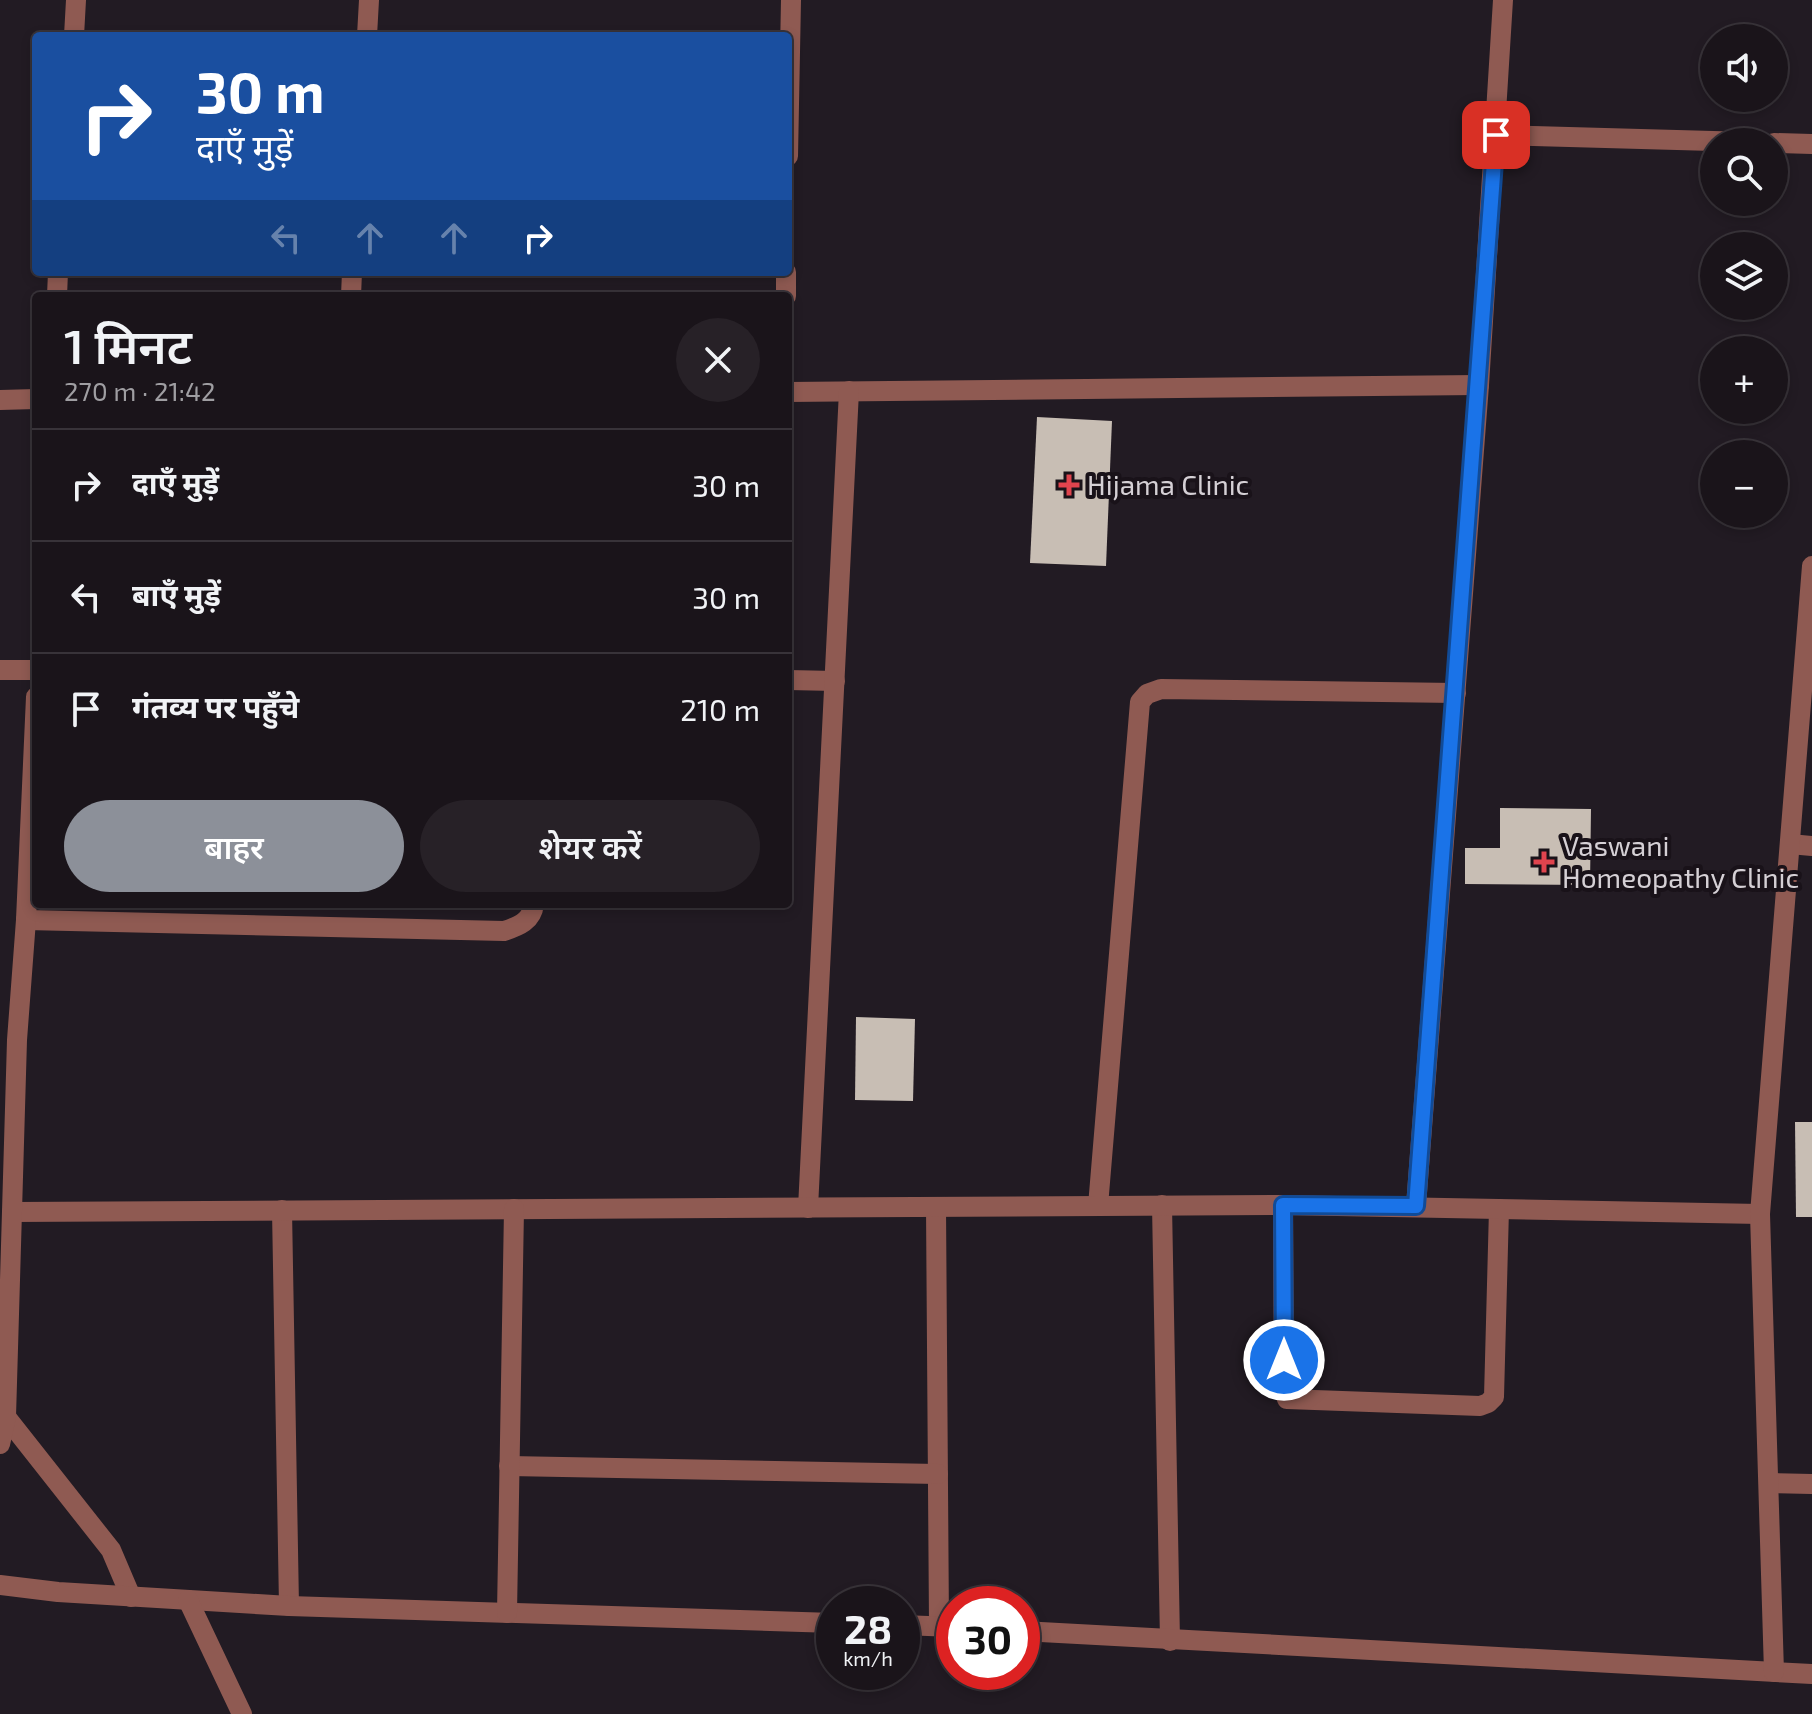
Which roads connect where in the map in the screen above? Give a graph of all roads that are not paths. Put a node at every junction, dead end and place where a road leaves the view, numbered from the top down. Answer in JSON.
{"nodes":[{"id":1,"x":76,"y":0,"type":"edge"},
{"id":2,"x":369,"y":0,"type":"edge"},
{"id":3,"x":791,"y":0,"type":"edge"},
{"id":4,"x":1503,"y":0,"type":"edge"},
{"id":5,"x":74,"y":32,"type":"edge"},
{"id":6,"x":367,"y":32,"type":"edge"},
{"id":7,"x":790,"y":32,"type":"edge"},
{"id":8,"x":1496,"y":135,"type":"junction"},
{"id":9,"x":1700,"y":141,"type":"edge"},
{"id":10,"x":1788,"y":143,"type":"edge"},
{"id":11,"x":1812,"y":144,"type":"edge"},
{"id":12,"x":1479,"y":385,"type":"junction"},
{"id":13,"x":849,"y":391,"type":"junction"},
{"id":14,"x":792,"y":392,"type":"edge"},
{"id":15,"x":32,"y":399,"type":"edge"},
{"id":16,"x":0,"y":400,"type":"edge"},
{"id":17,"x":1812,"y":566,"type":"edge"},
{"id":18,"x":0,"y":670,"type":"edge"},
{"id":19,"x":32,"y":670,"type":"edge"},
{"id":20,"x":792,"y":680,"type":"edge"},
{"id":21,"x":835,"y":681,"type":"junction"},
{"id":22,"x":1456,"y":693,"type":"junction"},
{"id":23,"x":32,"y":786,"type":"edge"},
{"id":24,"x":1790,"y":844,"type":"junction"},
{"id":25,"x":1812,"y":846,"type":"edge"},
{"id":26,"x":293,"y":908,"type":"edge"},
{"id":27,"x":534,"y":908,"type":"edge"},
{"id":28,"x":26,"y":920,"type":"junction"},
{"id":29,"x":293,"y":926,"type":"junction"},
{"id":30,"x":8,"y":1041,"type":"edge"},
{"id":31,"x":1162,"y":1205,"type":"junction"},
{"id":32,"x":1283,"y":1205,"type":"junction"},
{"id":33,"x":1098,"y":1206,"type":"junction"},
{"id":34,"x":1416,"y":1206,"type":"junction"},
{"id":35,"x":936,"y":1207,"type":"junction"},
{"id":36,"x":808,"y":1208,"type":"junction"},
{"id":37,"x":514,"y":1209,"type":"junction"},
{"id":38,"x":1499,"y":1209,"type":"junction"},
{"id":39,"x":282,"y":1210,"type":"junction"},
{"id":40,"x":12,"y":1212,"type":"junction"},
{"id":41,"x":1760,"y":1214,"type":"junction"},
{"id":42,"x":4,"y":1327,"type":"edge"},
{"id":43,"x":6,"y":1417,"type":"junction"},
{"id":44,"x":0,"y":1444,"type":"edge"},
{"id":45,"x":509,"y":1466,"type":"junction"},
{"id":46,"x":938,"y":1474,"type":"junction"},
{"id":47,"x":1769,"y":1483,"type":"junction"},
{"id":48,"x":1812,"y":1484,"type":"edge"},
{"id":49,"x":0,"y":1585,"type":"edge"},
{"id":50,"x":945,"y":1586,"type":"edge"},
{"id":51,"x":131,"y":1597,"type":"junction"},
{"id":52,"x":188,"y":1600,"type":"junction"},
{"id":53,"x":289,"y":1606,"type":"junction"},
{"id":54,"x":507,"y":1613,"type":"junction"},
{"id":55,"x":816,"y":1622,"type":"edge"},
{"id":56,"x":1040,"y":1632,"type":"edge"},
{"id":57,"x":1170,"y":1641,"type":"junction"},
{"id":58,"x":1774,"y":1672,"type":"junction"},
{"id":59,"x":1812,"y":1674,"type":"edge"},
{"id":60,"x":242,"y":1714,"type":"edge"}],
"edges":[{"from":1,"to":5,"type":"street"},
{"from":2,"to":6,"type":"street"},
{"from":3,"to":7,"type":"street"},
{"from":4,"to":8,"type":"street"},
{"from":8,"to":9,"type":"street"},
{"from":8,"to":12,"type":"street"},
{"from":10,"to":11,"type":"street"},
{"from":12,"to":13,"type":"street"},
{"from":12,"to":22,"type":"street"},
{"from":13,"to":14,"type":"street"},
{"from":13,"to":21,"type":"street"},
{"from":15,"to":16,"type":"street"},
{"from":17,"to":24,"type":"street"},
{"from":18,"to":19,"type":"street"},
{"from":20,"to":21,"type":"street"},
{"from":21,"to":36,"type":"street"},
{"from":22,"to":33,"type":"street"},
{"from":22,"to":34,"type":"street"},
{"from":23,"to":28,"type":"street"},
{"from":24,"to":25,"type":"street"},
{"from":24,"to":41,"type":"street"},
{"from":26,"to":29,"type":"street"},
{"from":27,"to":29,"type":"street"},
{"from":28,"to":29,"type":"street"},
{"from":28,"to":30,"type":"street"},
{"from":30,"to":40,"type":"street"},
{"from":31,"to":32,"type":"street"},
{"from":31,"to":33,"type":"street"},
{"from":31,"to":57,"type":"street"},
{"from":32,"to":34,"type":"street"},
{"from":32,"to":38,"type":"street"},
{"from":33,"to":35,"type":"street"},
{"from":34,"to":38,"type":"street"},
{"from":35,"to":36,"type":"street"},
{"from":35,"to":46,"type":"street"},
{"from":36,"to":37,"type":"street"},
{"from":37,"to":39,"type":"street"},
{"from":37,"to":45,"type":"street"},
{"from":38,"to":41,"type":"street"},
{"from":39,"to":40,"type":"street"},
{"from":39,"to":53,"type":"street"},
{"from":40,"to":42,"type":"street"},
{"from":41,"to":47,"type":"street"},
{"from":42,"to":43,"type":"street"},
{"from":43,"to":44,"type":"street"},
{"from":43,"to":51,"type":"street"},
{"from":45,"to":46,"type":"street"},
{"from":45,"to":54,"type":"street"},
{"from":46,"to":50,"type":"street"},
{"from":47,"to":48,"type":"street"},
{"from":47,"to":58,"type":"street"},
{"from":49,"to":51,"type":"street"},
{"from":51,"to":52,"type":"street"},
{"from":52,"to":53,"type":"street"},
{"from":52,"to":60,"type":"street"},
{"from":53,"to":54,"type":"street"},
{"from":54,"to":55,"type":"street"},
{"from":56,"to":57,"type":"street"},
{"from":57,"to":58,"type":"street"},
{"from":58,"to":59,"type":"street"}]}
